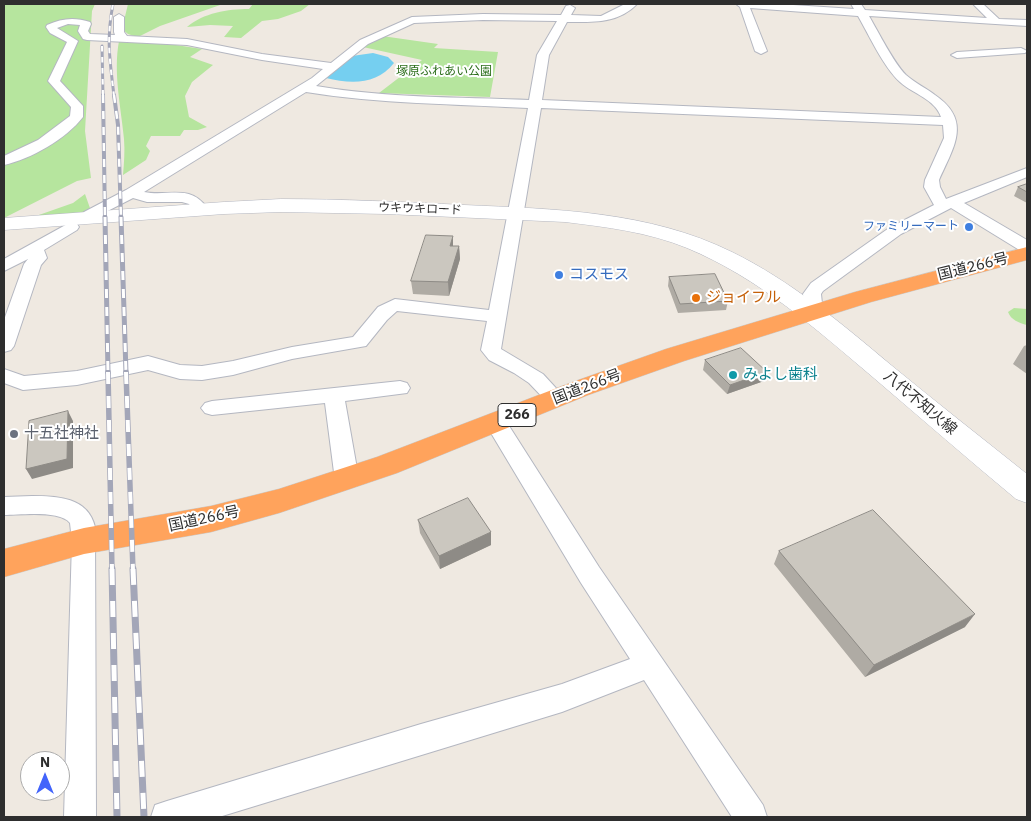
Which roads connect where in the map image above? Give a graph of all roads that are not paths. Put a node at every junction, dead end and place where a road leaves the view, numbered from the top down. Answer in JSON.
{"nodes":[{"id":1,"x":573,"y":4,"type":"edge"},
{"id":2,"x":632,"y":4,"type":"edge"},
{"id":3,"x":741,"y":4,"type":"edge"},
{"id":4,"x":744,"y":4,"type":"edge"},
{"id":5,"x":930,"y":4,"type":"edge"},
{"id":6,"x":978,"y":4,"type":"edge"},
{"id":7,"x":776,"y":5,"type":"edge"},
{"id":8,"x":858,"y":8,"type":"edge"},
{"id":9,"x":119,"y":17,"type":"dead end"},
{"id":10,"x":566,"y":18,"type":"junction"},
{"id":11,"x":941,"y":18,"type":"junction"},
{"id":12,"x":996,"y":22,"type":"junction"},
{"id":13,"x":1027,"y":23,"type":"edge"},
{"id":14,"x":122,"y":37,"type":"junction"},
{"id":15,"x":761,"y":51,"type":"dead end"},
{"id":16,"x":1025,"y":53,"type":"edge"},
{"id":17,"x":957,"y":54,"type":"dead end"},
{"id":18,"x":334,"y":67,"type":"junction"},
{"id":19,"x":304,"y":88,"type":"junction"},
{"id":20,"x":534,"y":104,"type":"junction"},
{"id":21,"x":948,"y":121,"type":"junction"},
{"id":22,"x":4,"y":160,"type":"edge"},
{"id":23,"x":1027,"y":172,"type":"edge"},
{"id":24,"x":131,"y":193,"type":"junction"},
{"id":25,"x":948,"y":205,"type":"junction"},
{"id":26,"x":200,"y":209,"type":"junction"},
{"id":27,"x":517,"y":213,"type":"junction"},
{"id":28,"x":90,"y":215,"type":"dead end"},
{"id":29,"x":4,"y":224,"type":"edge"},
{"id":30,"x":71,"y":227,"type":"dead end"},
{"id":31,"x":1027,"y":247,"type":"edge"},
{"id":32,"x":34,"y":249,"type":"junction"},
{"id":33,"x":1027,"y":253,"type":"edge"},
{"id":34,"x":4,"y":266,"type":"edge"},
{"id":35,"x":814,"y":313,"type":"junction"},
{"id":36,"x":498,"y":317,"type":"junction"},
{"id":37,"x":4,"y":346,"type":"edge"},
{"id":38,"x":4,"y":376,"type":"edge"},
{"id":39,"x":400,"y":388,"type":"dead end"},
{"id":40,"x":334,"y":395,"type":"junction"},
{"id":41,"x":556,"y":399,"type":"junction"},
{"id":42,"x":212,"y":408,"type":"dead end"},
{"id":43,"x":496,"y":423,"type":"junction"},
{"id":44,"x":347,"y":480,"type":"junction"},
{"id":45,"x":1027,"y":491,"type":"edge"},
{"id":46,"x":4,"y":506,"type":"edge"},
{"id":47,"x":84,"y":541,"type":"junction"},
{"id":48,"x":4,"y":563,"type":"edge"},
{"id":49,"x":649,"y":665,"type":"junction"},
{"id":50,"x":80,"y":817,"type":"edge"},
{"id":51,"x":167,"y":817,"type":"edge"},
{"id":52,"x":751,"y":817,"type":"edge"}],
"edges":[{"from":1,"to":10,"type":"street"},
{"from":2,"to":10,"type":"street"},
{"from":3,"to":4,"type":"street"},
{"from":4,"to":7,"type":"street"},
{"from":4,"to":15,"type":"street"},
{"from":5,"to":11,"type":"street"},
{"from":6,"to":12,"type":"street"},
{"from":7,"to":8,"type":"street"},
{"from":8,"to":11,"type":"street"},
{"from":8,"to":21,"type":"street"},
{"from":9,"to":14,"type":"street"},
{"from":10,"to":18,"type":"street"},
{"from":10,"to":20,"type":"street"},
{"from":11,"to":12,"type":"street"},
{"from":12,"to":13,"type":"street"},
{"from":14,"to":18,"type":"street"},
{"from":14,"to":22,"type":"street"},
{"from":16,"to":17,"type":"street"},
{"from":18,"to":19,"type":"street"},
{"from":19,"to":20,"type":"street"},
{"from":19,"to":24,"type":"street"},
{"from":20,"to":21,"type":"street"},
{"from":20,"to":27,"type":"street"},
{"from":21,"to":25,"type":"street"},
{"from":23,"to":25,"type":"street"},
{"from":24,"to":26,"type":"street"},
{"from":24,"to":28,"type":"street"},
{"from":25,"to":31,"type":"street"},
{"from":25,"to":35,"type":"street"},
{"from":26,"to":27,"type":"street","name":"ウキウキロード"},
{"from":26,"to":29,"type":"street","name":"ウキウキロード"},
{"from":27,"to":35,"type":"street","name":"ウキウキロード"},
{"from":27,"to":36,"type":"street"},
{"from":30,"to":32,"type":"street"},
{"from":32,"to":34,"type":"street"},
{"from":32,"to":37,"type":"street"},
{"from":33,"to":35,"type":"highway","name":"国道266号","number":"266"},
{"from":35,"to":41,"type":"highway","name":"国道266号","number":"266"},
{"from":35,"to":45,"type":"street","name":"八代不知火線"},
{"from":36,"to":38,"type":"street"},
{"from":36,"to":41,"type":"street"},
{"from":39,"to":40,"type":"street"},
{"from":40,"to":42,"type":"street"},
{"from":40,"to":44,"type":"street"},
{"from":41,"to":43,"type":"highway","name":"国道266号","number":"266"},
{"from":43,"to":44,"type":"highway","name":"国道266号","number":"266"},
{"from":43,"to":49,"type":"street"},
{"from":44,"to":47,"type":"highway","name":"国道266号","number":"266"},
{"from":46,"to":47,"type":"street"},
{"from":47,"to":48,"type":"highway","name":"国道266号","number":"266"},
{"from":47,"to":50,"type":"street"},
{"from":49,"to":51,"type":"street"},
{"from":49,"to":52,"type":"street"}]}
